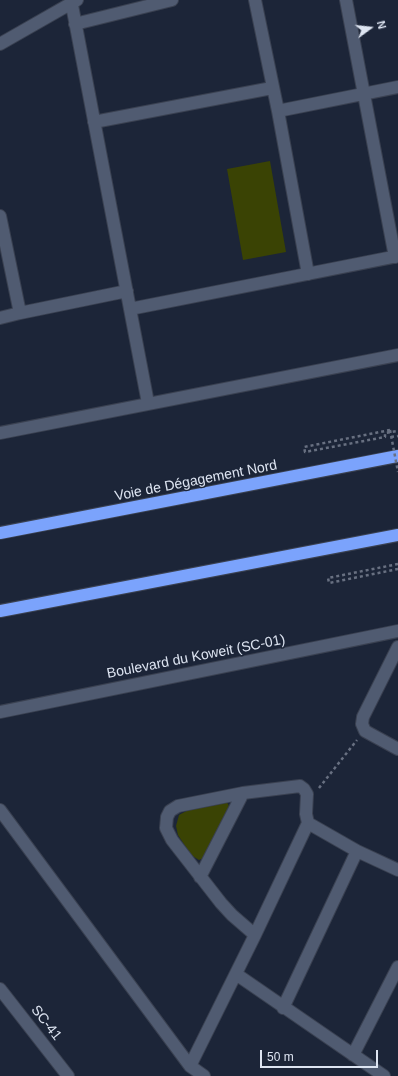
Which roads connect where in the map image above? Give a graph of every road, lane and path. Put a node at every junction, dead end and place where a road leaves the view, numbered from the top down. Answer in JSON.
{"nodes":[{"id":1,"x":172,"y":0,"type":"edge"},
{"id":2,"x":255,"y":0,"type":"edge"},
{"id":3,"x":346,"y":0,"type":"edge"},
{"id":4,"x":73,"y":1,"type":"edge"},
{"id":5,"x":75,"y":24,"type":"junction"},
{"id":6,"x":0,"y":44,"type":"edge"},
{"id":7,"x":398,"y":86,"type":"edge"},
{"id":8,"x":272,"y":88,"type":"junction"},
{"id":9,"x":365,"y":93,"type":"junction"},
{"id":10,"x":278,"y":111,"type":"junction"},
{"id":11,"x":94,"y":122,"type":"junction"},
{"id":12,"x":0,"y":216,"type":"edge"},
{"id":13,"x":396,"y":257,"type":"edge"},
{"id":14,"x":308,"y":274,"type":"junction"},
{"id":15,"x":127,"y":291,"type":"junction"},
{"id":16,"x":130,"y":309,"type":"junction"},
{"id":17,"x":20,"y":313,"type":"junction"},
{"id":18,"x":0,"y":318,"type":"edge"},
{"id":19,"x":398,"y":355,"type":"edge"},
{"id":20,"x":148,"y":403,"type":"junction"},
{"id":21,"x":398,"y":431,"type":"edge"},
{"id":22,"x":0,"y":432,"type":"edge"},
{"id":23,"x":398,"y":436,"type":"edge"},
{"id":24,"x":391,"y":437,"type":"junction"},
{"id":25,"x":398,"y":456,"type":"edge"},
{"id":26,"x":398,"y":472,"type":"edge"},
{"id":27,"x":0,"y":533,"type":"edge"},
{"id":28,"x":398,"y":535,"type":"edge"},
{"id":29,"x":398,"y":564,"type":"edge"},
{"id":30,"x":398,"y":569,"type":"edge"},
{"id":31,"x":0,"y":611,"type":"edge"},
{"id":32,"x":398,"y":631,"type":"edge"},
{"id":33,"x":398,"y":648,"type":"edge"},
{"id":34,"x":0,"y":712,"type":"edge"},
{"id":35,"x":365,"y":731,"type":"junction"},
{"id":36,"x":398,"y":749,"type":"edge"},
{"id":37,"x":243,"y":793,"type":"junction"},
{"id":38,"x":307,"y":803,"type":"junction"},
{"id":39,"x":0,"y":810,"type":"edge"},
{"id":40,"x":308,"y":823,"type":"junction"},
{"id":41,"x":357,"y":851,"type":"junction"},
{"id":42,"x":398,"y":870,"type":"edge"},
{"id":43,"x":200,"y":877,"type":"junction"},
{"id":44,"x":255,"y":935,"type":"junction"},
{"id":45,"x":398,"y":967,"type":"edge"},
{"id":46,"x":236,"y":974,"type":"junction"},
{"id":47,"x":0,"y":989,"type":"edge"},
{"id":48,"x":283,"y":1008,"type":"junction"},
{"id":49,"x":353,"y":1055,"type":"junction"},
{"id":50,"x":190,"y":1066,"type":"junction"},
{"id":51,"x":68,"y":1076,"type":"edge"},
{"id":52,"x":204,"y":1076,"type":"edge"},
{"id":53,"x":384,"y":1076,"type":"edge"}],
"edges":[{"from":1,"to":5,"type":"street"},
{"from":2,"to":8,"type":"street"},
{"from":3,"to":9,"type":"street"},
{"from":4,"to":5,"type":"street"},
{"from":4,"to":6,"type":"street"},
{"from":5,"to":11,"type":"street"},
{"from":7,"to":9,"type":"street"},
{"from":8,"to":10,"type":"street"},
{"from":8,"to":11,"type":"street"},
{"from":9,"to":10,"type":"street"},
{"from":9,"to":13,"type":"street"},
{"from":10,"to":14,"type":"street"},
{"from":11,"to":15,"type":"street"},
{"from":12,"to":17,"type":"street"},
{"from":13,"to":14,"type":"street"},
{"from":14,"to":16,"type":"street"},
{"from":15,"to":16,"type":"street"},
{"from":15,"to":17,"type":"street"},
{"from":16,"to":20,"type":"street"},
{"from":17,"to":18,"type":"street"},
{"from":19,"to":20,"type":"street"},
{"from":20,"to":22,"type":"street"},
{"from":21,"to":24,"type":"path","bridge":true},
{"from":23,"to":24,"type":"path"},
{"from":24,"to":26,"type":"path","bridge":true},
{"from":25,"to":27,"type":"highway","name":"Voie de Dégagement Nord"},
{"from":28,"to":31,"type":"highway"},
{"from":29,"to":30,"type":"path"},
{"from":32,"to":34,"type":"street","name":"Boulevard du Koweit (SC-01)"},
{"from":33,"to":35,"type":"street"},
{"from":35,"to":36,"type":"street"},
{"from":35,"to":38,"type":"path"},
{"from":37,"to":38,"type":"street"},
{"from":37,"to":43,"type":"street"},
{"from":37,"to":43,"type":"street"},
{"from":38,"to":40,"type":"street"},
{"from":39,"to":50,"type":"street"},
{"from":40,"to":41,"type":"street"},
{"from":40,"to":44,"type":"street"},
{"from":41,"to":42,"type":"street"},
{"from":41,"to":48,"type":"street"},
{"from":43,"to":44,"type":"street"},
{"from":44,"to":46,"type":"street"},
{"from":45,"to":49,"type":"street"},
{"from":46,"to":48,"type":"street"},
{"from":46,"to":50,"type":"street"},
{"from":47,"to":51,"type":"street","name":"SC-41"},
{"from":48,"to":49,"type":"street"},
{"from":49,"to":53,"type":"street"},
{"from":50,"to":52,"type":"street"}]}
